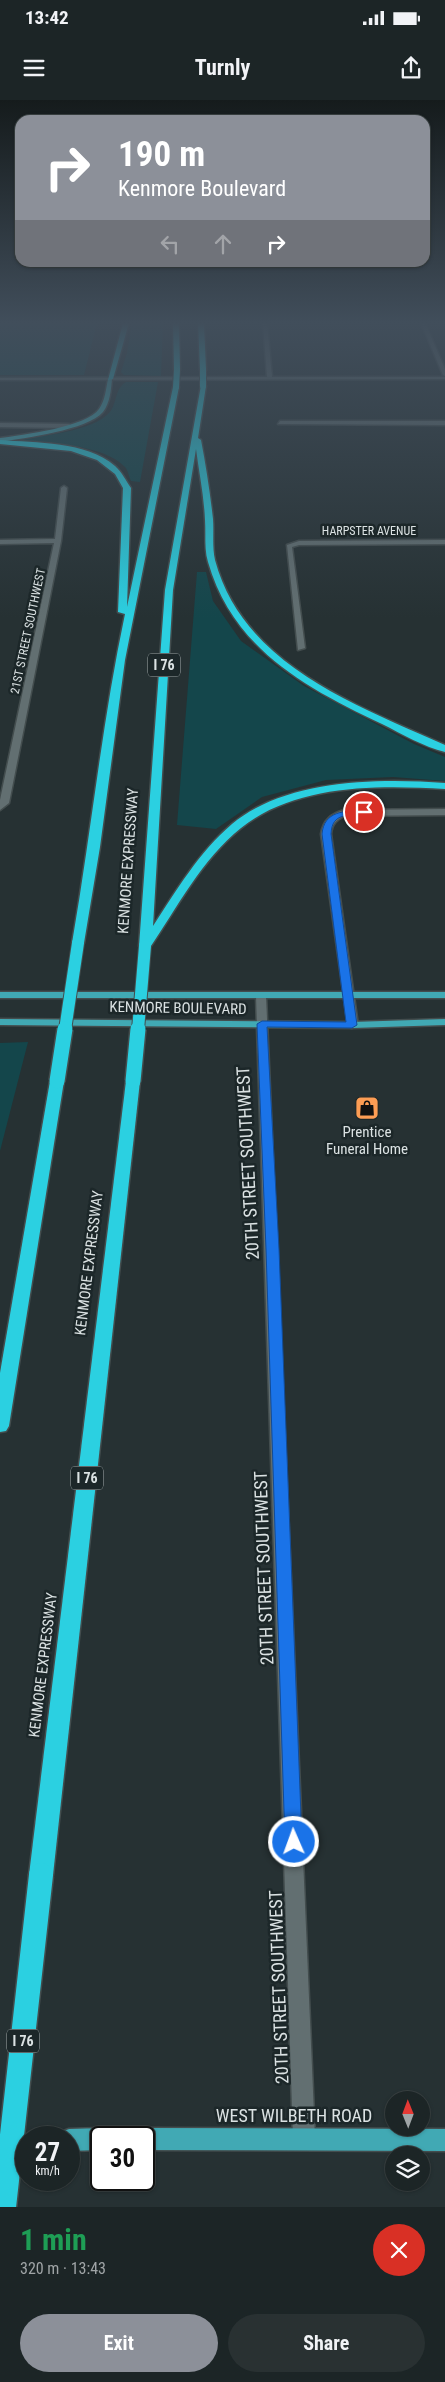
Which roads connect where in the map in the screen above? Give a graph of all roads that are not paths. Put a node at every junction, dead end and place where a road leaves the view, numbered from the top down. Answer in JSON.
{"nodes":[{"id":1,"x":84,"y":421,"type":"edge"},
{"id":2,"x":169,"y":421,"type":"edge"},
{"id":3,"x":196,"y":421,"type":"edge"},
{"id":4,"x":280,"y":423,"type":"dead end"},
{"id":5,"x":445,"y":423,"type":"edge"},
{"id":6,"x":0,"y":425,"type":"edge"},
{"id":7,"x":195,"y":425,"type":"junction"},
{"id":8,"x":69,"y":426,"type":"junction"},
{"id":9,"x":0,"y":441,"type":"edge"},
{"id":10,"x":64,"y":488,"type":"dead end"},
{"id":11,"x":58,"y":541,"type":"junction"},
{"id":12,"x":0,"y":542,"type":"edge"},
{"id":13,"x":445,"y":542,"type":"edge"},
{"id":14,"x":301,"y":648,"type":"dead end"},
{"id":15,"x":120,"y":660,"type":"junction"},
{"id":16,"x":445,"y":749,"type":"edge"},
{"id":17,"x":445,"y":786,"type":"edge"},
{"id":18,"x":0,"y":806,"type":"edge"},
{"id":19,"x":445,"y":812,"type":"edge"},
{"id":20,"x":145,"y":946,"type":"junction"},
{"id":21,"x":0,"y":995,"type":"edge"},
{"id":22,"x":445,"y":995,"type":"edge"},
{"id":23,"x":261,"y":996,"type":"junction"},
{"id":24,"x":347,"y":996,"type":"junction"},
{"id":25,"x":0,"y":1022,"type":"edge"},
{"id":26,"x":445,"y":1022,"type":"edge"},
{"id":27,"x":262,"y":1024,"type":"junction"},
{"id":28,"x":352,"y":1025,"type":"junction"},
{"id":29,"x":0,"y":1426,"type":"edge"},
{"id":30,"x":304,"y":2138,"type":"junction"},
{"id":31,"x":155,"y":2139,"type":"edge"},
{"id":32,"x":0,"y":2140,"type":"edge"},
{"id":33,"x":15,"y":2140,"type":"edge"},
{"id":34,"x":445,"y":2140,"type":"edge"},
{"id":35,"x":4,"y":2207,"type":"edge"}],
"edges":[{"from":1,"to":8,"type":"main road"},
{"from":2,"to":15,"type":"highway","name":"KENMORE EXPRESSWAY","bridge":true},
{"from":3,"to":7,"type":"highway","name":"KENMORE EXPRESSWAY","number":"I 76","bridge":true},
{"from":4,"to":5,"type":"street"},
{"from":6,"to":8,"type":"street"},
{"from":7,"to":16,"type":"highway"},
{"from":7,"to":20,"type":"highway","name":"KENMORE EXPRESSWAY","number":"I 76"},
{"from":8,"to":9,"type":"main road"},
{"from":9,"to":15,"type":"highway"},
{"from":10,"to":11,"type":"street","name":"21ST STREET SOUTHWEST"},
{"from":11,"to":12,"type":"street"},
{"from":11,"to":18,"type":"street","name":"21ST STREET SOUTHWEST"},
{"from":13,"to":14,"type":"street","name":"HARPSTER AVENUE"},
{"from":15,"to":29,"type":"highway","name":"KENMORE EXPRESSWAY","bridge":true},
{"from":17,"to":20,"type":"highway"},
{"from":19,"to":24,"type":"street"},
{"from":20,"to":35,"type":"highway","name":"KENMORE EXPRESSWAY","number":"I 76","bridge":true},
{"from":21,"to":23,"type":"main road","name":"KENMORE BOULEVARD"},
{"from":22,"to":24,"type":"main road","name":"KENMORE BOULEVARD"},
{"from":23,"to":24,"type":"main road","name":"KENMORE BOULEVARD"},
{"from":23,"to":27,"type":"street","name":"20TH STREET SOUTHWEST"},
{"from":24,"to":28,"type":"street"},
{"from":25,"to":27,"type":"main road","name":"KENMORE BOULEVARD"},
{"from":26,"to":28,"type":"main road","name":"KENMORE BOULEVARD"},
{"from":27,"to":28,"type":"main road","name":"KENMORE BOULEVARD"},
{"from":27,"to":30,"type":"street","name":"20TH STREET SOUTHWEST"},
{"from":30,"to":31,"type":"main road","name":"WEST WILBETH ROAD"},
{"from":30,"to":34,"type":"main road","name":"WEST WILBETH ROAD"},
{"from":32,"to":33,"type":"main road"}]}
